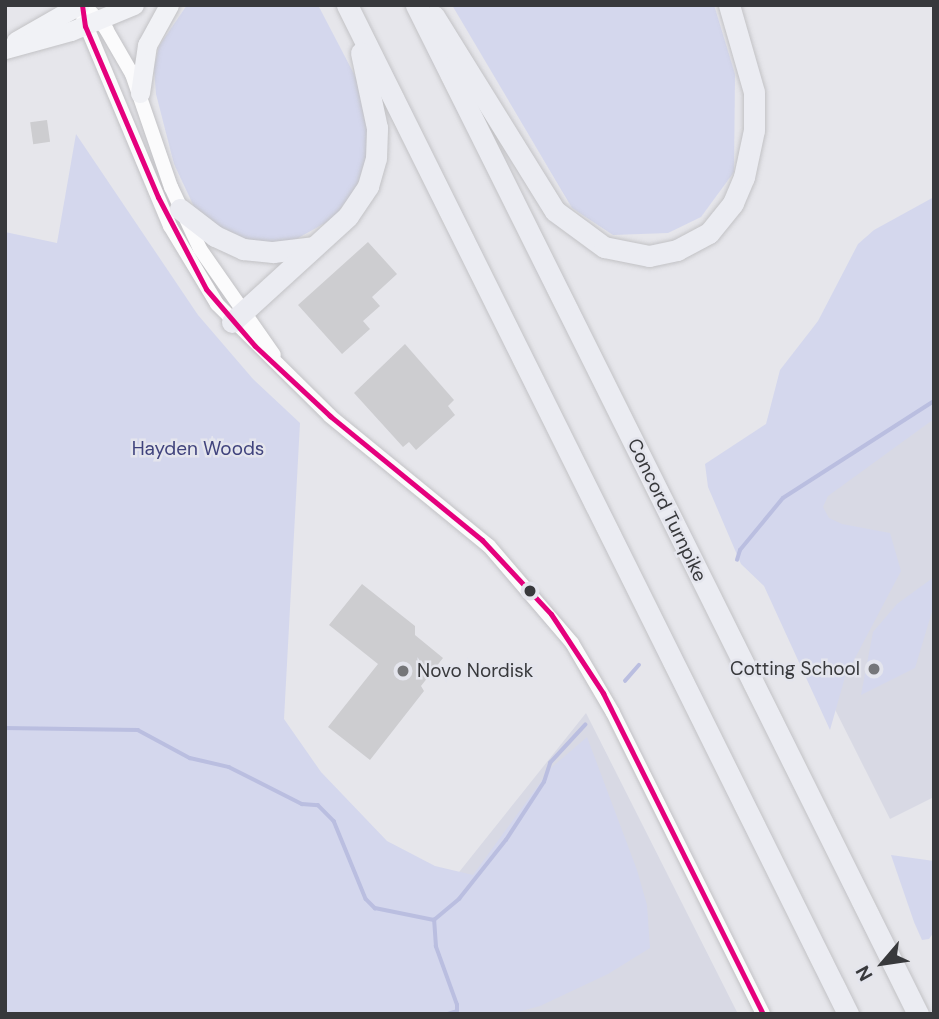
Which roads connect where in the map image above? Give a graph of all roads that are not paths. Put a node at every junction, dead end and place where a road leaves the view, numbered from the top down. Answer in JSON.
{"nodes":[{"id":1,"x":82,"y":5,"type":"edge"},
{"id":2,"x":134,"y":5,"type":"edge"},
{"id":3,"x":169,"y":5,"type":"edge"},
{"id":4,"x":416,"y":5,"type":"edge"},
{"id":5,"x":426,"y":5,"type":"edge"},
{"id":6,"x":729,"y":5,"type":"edge"},
{"id":7,"x":349,"y":8,"type":"edge"},
{"id":8,"x":92,"y":23,"type":"junction"},
{"id":9,"x":5,"y":49,"type":"edge"},
{"id":10,"x":140,"y":93,"type":"junction"},
{"id":11,"x":180,"y":209,"type":"junction"},
{"id":12,"x":311,"y":247,"type":"junction"},
{"id":13,"x":237,"y":317,"type":"junction"},
{"id":14,"x":763,"y":1014,"type":"edge"},
{"id":15,"x":848,"y":1014,"type":"edge"},
{"id":16,"x":918,"y":1014,"type":"edge"}],
"edges":[{"from":1,"to":8,"type":"street"},
{"from":1,"to":9,"type":"main road"},
{"from":2,"to":8,"type":"main road"},
{"from":3,"to":10,"type":"main road"},
{"from":4,"to":16,"type":"highway","name":"Concord Turnpike"},
{"from":5,"to":6,"type":"highway"},
{"from":7,"to":12,"type":"highway"},
{"from":7,"to":15,"type":"highway"},
{"from":8,"to":9,"type":"main road"},
{"from":8,"to":10,"type":"street"},
{"from":8,"to":13,"type":"street"},
{"from":10,"to":11,"type":"street"},
{"from":11,"to":12,"type":"highway"},
{"from":11,"to":13,"type":"street"},
{"from":12,"to":13,"type":"highway"},
{"from":13,"to":14,"type":"street"}]}
